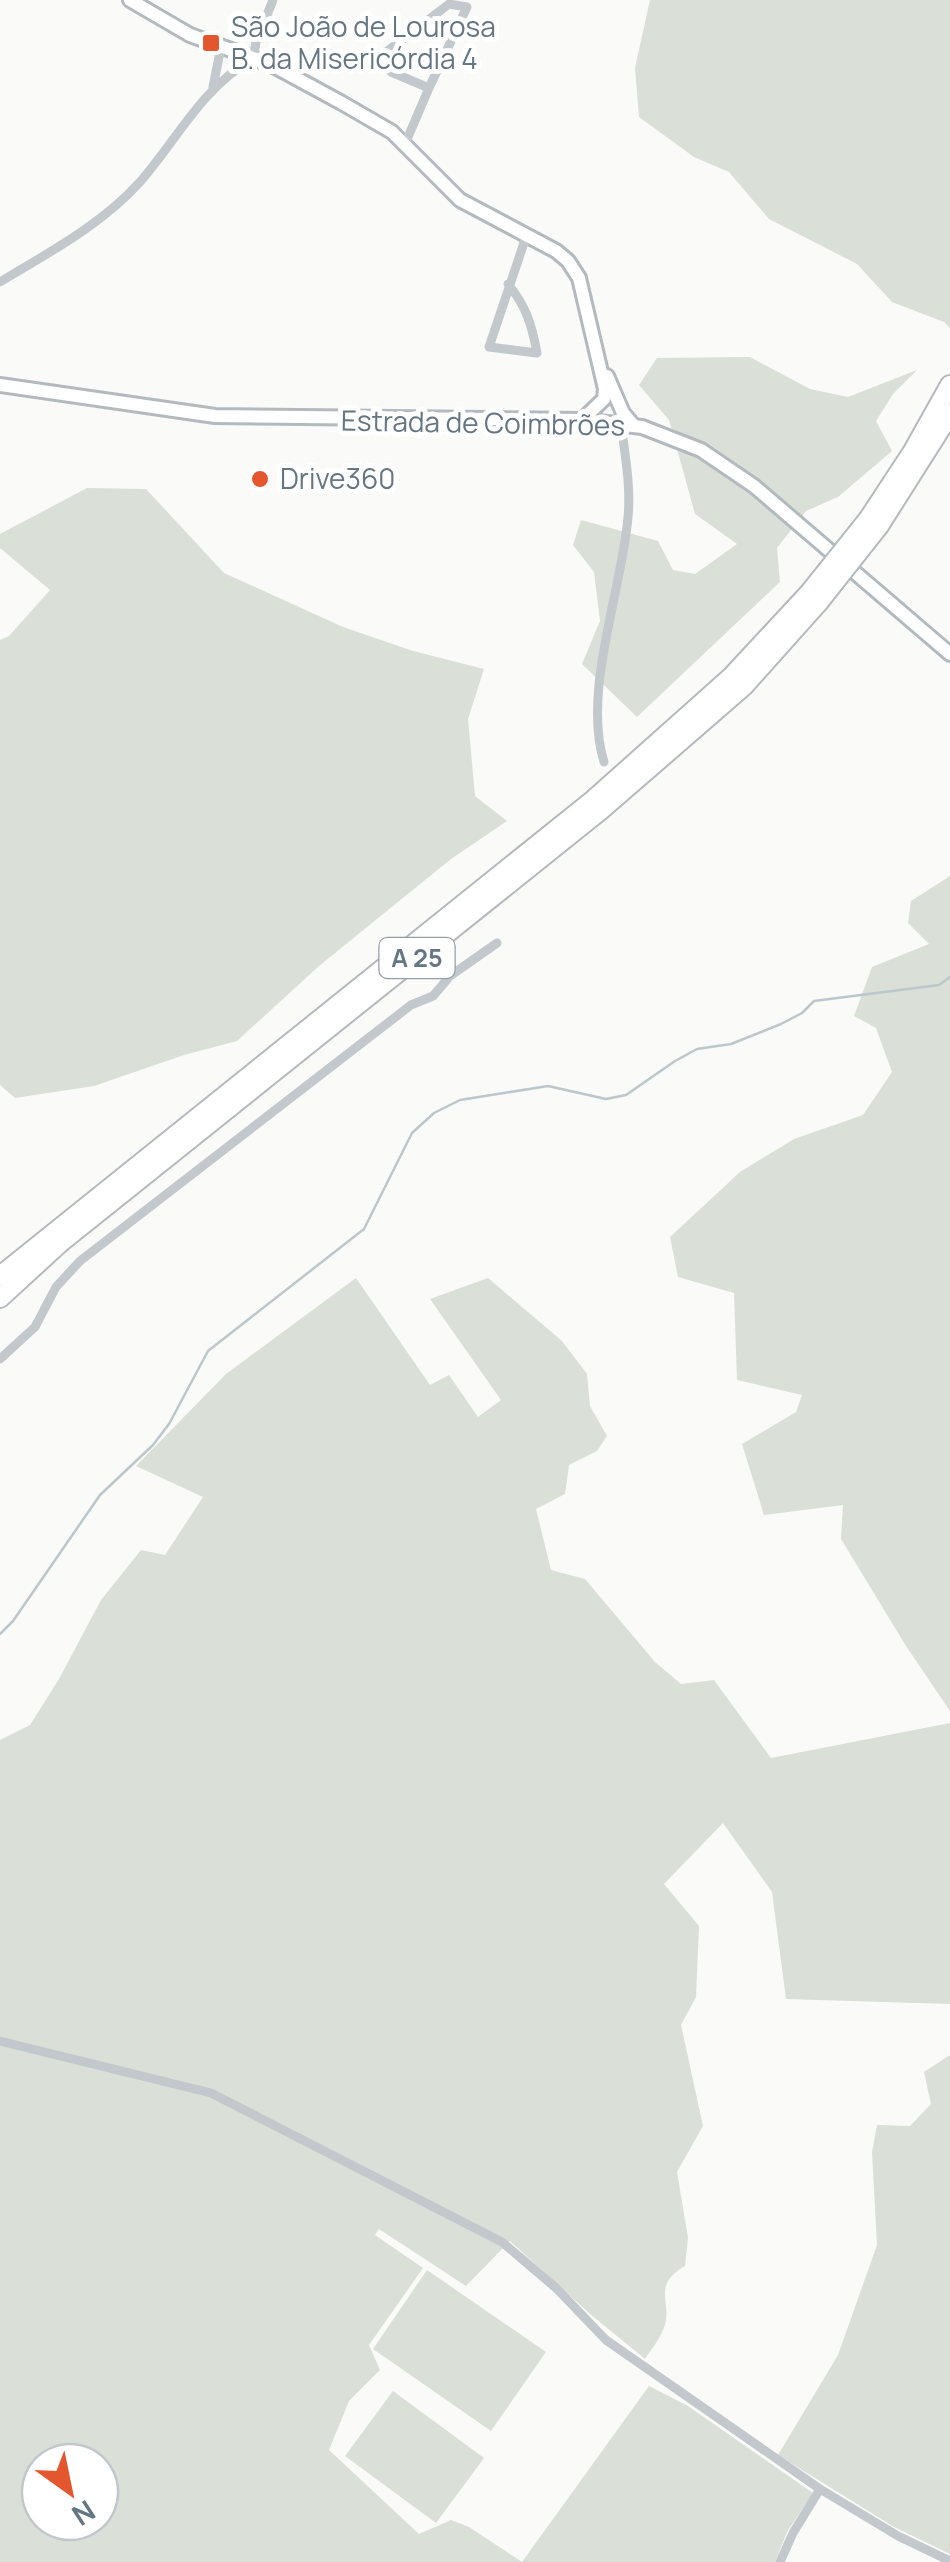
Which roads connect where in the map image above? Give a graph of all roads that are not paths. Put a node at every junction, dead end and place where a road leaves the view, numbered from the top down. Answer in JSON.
{"nodes":[{"id":1,"x":130,"y":0,"type":"edge"},
{"id":2,"x":273,"y":0,"type":"edge"},
{"id":3,"x":221,"y":46,"type":"junction"},
{"id":4,"x":253,"y":58,"type":"junction"},
{"id":5,"x":429,"y":88,"type":"junction"},
{"id":6,"x":212,"y":89,"type":"junction"},
{"id":7,"x":405,"y":144,"type":"junction"},
{"id":8,"x":527,"y":234,"type":"junction"},
{"id":9,"x":0,"y":282,"type":"edge"},
{"id":10,"x":508,"y":284,"type":"junction"},
{"id":11,"x":595,"y":344,"type":"junction"},
{"id":12,"x":0,"y":385,"type":"edge"},
{"id":13,"x":950,"y":385,"type":"edge"},
{"id":14,"x":605,"y":388,"type":"junction"},
{"id":15,"x":950,"y":414,"type":"edge"},
{"id":16,"x":582,"y":420,"type":"junction"},
{"id":17,"x":622,"y":424,"type":"junction"},
{"id":18,"x":874,"y":522,"type":"junction"},
{"id":19,"x":814,"y":597,"type":"junction"},
{"id":20,"x":950,"y":654,"type":"edge"},
{"id":21,"x":604,"y":762,"type":"dead end"},
{"id":22,"x":497,"y":942,"type":"dead end"},
{"id":23,"x":0,"y":1276,"type":"edge"},
{"id":24,"x":0,"y":1298,"type":"edge"},
{"id":25,"x":0,"y":1359,"type":"edge"},
{"id":26,"x":0,"y":2041,"type":"edge"},
{"id":27,"x":820,"y":2489,"type":"junction"},
{"id":28,"x":780,"y":2562,"type":"edge"},
{"id":29,"x":950,"y":2562,"type":"edge"}],
"edges":[{"from":1,"to":3,"type":"street"},
{"from":2,"to":4,"type":"street"},
{"from":3,"to":4,"type":"street"},
{"from":3,"to":6,"type":"street"},
{"from":4,"to":6,"type":"street"},
{"from":4,"to":7,"type":"street"},
{"from":5,"to":5,"type":"street"},
{"from":5,"to":7,"type":"street"},
{"from":6,"to":9,"type":"street"},
{"from":7,"to":8,"type":"street"},
{"from":8,"to":10,"type":"street"},
{"from":8,"to":11,"type":"street"},
{"from":10,"to":10,"type":"street"},
{"from":11,"to":14,"type":"street"},
{"from":11,"to":17,"type":"street"},
{"from":12,"to":16,"type":"street","name":"Estrada de Coimbrões"},
{"from":13,"to":18,"type":"highway","number":"A 25"},
{"from":14,"to":16,"type":"street"},
{"from":14,"to":17,"type":"street"},
{"from":15,"to":18,"type":"highway","number":"A 25"},
{"from":16,"to":17,"type":"street","name":"Estrada de Coimbrões"},
{"from":17,"to":20,"type":"street","name":"Estrada de Coimbrões"},
{"from":17,"to":21,"type":"street"},
{"from":18,"to":19,"type":"highway","number":"A 25","bridge":true},
{"from":19,"to":23,"type":"highway","number":"A 25"},
{"from":19,"to":24,"type":"highway","number":"A 25"},
{"from":22,"to":25,"type":"street"},
{"from":26,"to":27,"type":"street"},
{"from":27,"to":28,"type":"street"},
{"from":27,"to":29,"type":"street"}]}
